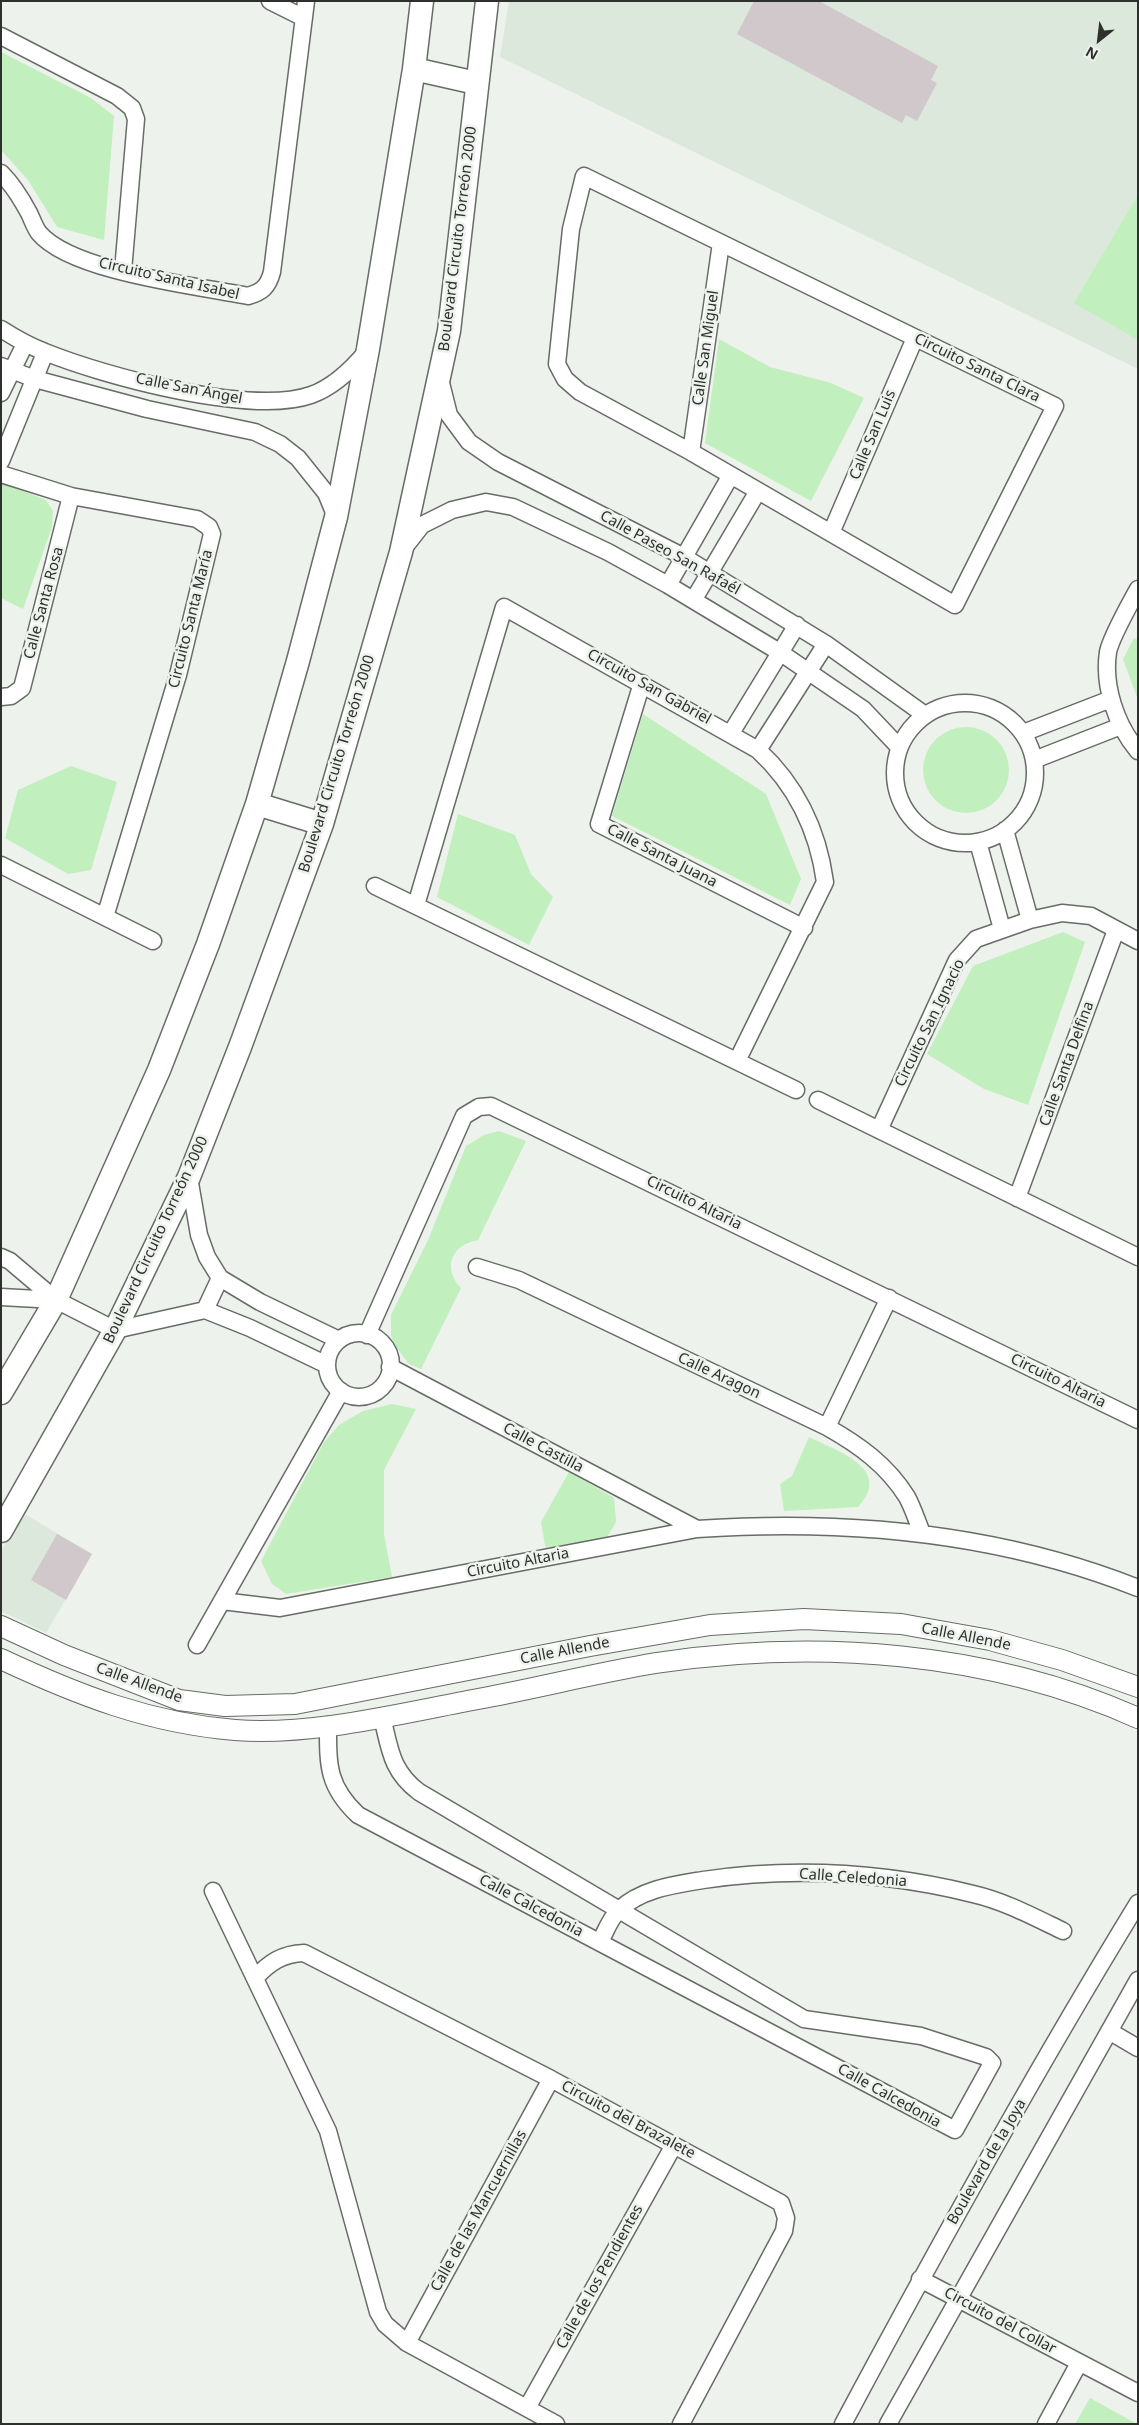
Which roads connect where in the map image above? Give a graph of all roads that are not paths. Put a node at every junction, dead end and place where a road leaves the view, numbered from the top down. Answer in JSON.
{"nodes":[{"id":1,"x":270,"y":1,"type":"edge"},
{"id":2,"x":306,"y":1,"type":"edge"},
{"id":3,"x":422,"y":1,"type":"edge"},
{"id":4,"x":487,"y":1,"type":"edge"},
{"id":5,"x":304,"y":18,"type":"junction"},
{"id":6,"x":1,"y":36,"type":"edge"},
{"id":7,"x":414,"y":69,"type":"junction"},
{"id":8,"x":476,"y":83,"type":"junction"},
{"id":9,"x":1,"y":172,"type":"edge"},
{"id":10,"x":722,"y":243,"type":"junction"},
{"id":11,"x":123,"y":271,"type":"junction"},
{"id":12,"x":1,"y":329,"type":"edge"},
{"id":13,"x":914,"y":338,"type":"junction"},
{"id":14,"x":25,"y":344,"type":"junction"},
{"id":15,"x":368,"y":349,"type":"junction"},
{"id":16,"x":46,"y":353,"type":"junction"},
{"id":17,"x":6,"y":369,"type":"edge"},
{"id":18,"x":440,"y":377,"type":"junction"},
{"id":19,"x":35,"y":379,"type":"junction"},
{"id":20,"x":1,"y":393,"type":"edge"},
{"id":21,"x":691,"y":452,"type":"junction"},
{"id":22,"x":1,"y":461,"type":"edge"},
{"id":23,"x":1,"y":474,"type":"edge"},
{"id":24,"x":731,"y":475,"type":"junction"},
{"id":25,"x":758,"y":491,"type":"junction"},
{"id":26,"x":72,"y":496,"type":"junction"},
{"id":27,"x":336,"y":517,"type":"junction"},
{"id":28,"x":831,"y":533,"type":"junction"},
{"id":29,"x":401,"y":552,"type":"junction"},
{"id":30,"x":684,"y":557,"type":"junction"},
{"id":31,"x":710,"y":573,"type":"junction"},
{"id":32,"x":668,"y":585,"type":"junction"},
{"id":33,"x":1138,"y":589,"type":"edge"},
{"id":34,"x":694,"y":600,"type":"junction"},
{"id":35,"x":1134,"y":607,"type":"edge"},
{"id":36,"x":797,"y":625,"type":"junction"},
{"id":37,"x":826,"y":644,"type":"junction"},
{"id":38,"x":781,"y":653,"type":"junction"},
{"id":39,"x":809,"y":672,"type":"junction"},
{"id":40,"x":642,"y":683,"type":"junction"},
{"id":41,"x":1,"y":697,"type":"edge"},
{"id":42,"x":1111,"y":699,"type":"junction"},
{"id":43,"x":925,"y":715,"type":"junction"},
{"id":44,"x":1121,"y":726,"type":"junction"},
{"id":45,"x":732,"y":733,"type":"junction"},
{"id":46,"x":1023,"y":733,"type":"junction"},
{"id":47,"x":899,"y":747,"type":"junction"},
{"id":48,"x":758,"y":750,"type":"junction"},
{"id":49,"x":1138,"y":751,"type":"edge"},
{"id":50,"x":1034,"y":760,"type":"junction"},
{"id":51,"x":257,"y":804,"type":"junction"},
{"id":52,"x":322,"y":824,"type":"junction"},
{"id":53,"x":1005,"y":830,"type":"junction"},
{"id":54,"x":978,"y":842,"type":"junction"},
{"id":55,"x":1,"y":866,"type":"edge"},
{"id":56,"x":375,"y":886,"type":"dead end"},
{"id":57,"x":416,"y":906,"type":"junction"},
{"id":58,"x":105,"y":917,"type":"junction"},
{"id":59,"x":1030,"y":920,"type":"junction"},
{"id":60,"x":804,"y":928,"type":"junction"},
{"id":61,"x":1002,"y":929,"type":"junction"},
{"id":62,"x":1116,"y":930,"type":"junction"},
{"id":63,"x":153,"y":941,"type":"dead end"},
{"id":64,"x":1138,"y":941,"type":"edge"},
{"id":65,"x":737,"y":1062,"type":"junction"},
{"id":66,"x":796,"y":1090,"type":"dead end"},
{"id":67,"x":818,"y":1100,"type":"dead end"},
{"id":68,"x":879,"y":1130,"type":"junction"},
{"id":69,"x":189,"y":1177,"type":"junction"},
{"id":70,"x":1017,"y":1198,"type":"junction"},
{"id":71,"x":1,"y":1257,"type":"edge"},
{"id":72,"x":1138,"y":1257,"type":"edge"},
{"id":73,"x":477,"y":1266,"type":"dead end"},
{"id":74,"x":220,"y":1278,"type":"junction"},
{"id":75,"x":1,"y":1297,"type":"edge"},
{"id":76,"x":889,"y":1298,"type":"junction"},
{"id":77,"x":56,"y":1300,"type":"junction"},
{"id":78,"x":205,"y":1310,"type":"junction"},
{"id":79,"x":286,"y":1315,"type":"junction"},
{"id":80,"x":116,"y":1330,"type":"junction"},
{"id":81,"x":367,"y":1335,"type":"junction"},
{"id":82,"x":273,"y":1339,"type":"junction"},
{"id":83,"x":339,"y":1340,"type":"junction"},
{"id":84,"x":327,"y":1366,"type":"junction"},
{"id":85,"x":390,"y":1367,"type":"junction"},
{"id":86,"x":340,"y":1391,"type":"junction"},
{"id":87,"x":1,"y":1393,"type":"edge"},
{"id":88,"x":1138,"y":1420,"type":"edge"},
{"id":89,"x":827,"y":1427,"type":"junction"},
{"id":90,"x":696,"y":1528,"type":"junction"},
{"id":91,"x":1,"y":1531,"type":"edge"},
{"id":92,"x":922,"y":1533,"type":"junction"},
{"id":93,"x":1138,"y":1588,"type":"edge"},
{"id":94,"x":222,"y":1601,"type":"junction"},
{"id":95,"x":1,"y":1626,"type":"edge"},
{"id":96,"x":197,"y":1645,"type":"dead end"},
{"id":97,"x":1,"y":1660,"type":"edge"},
{"id":98,"x":1138,"y":1686,"type":"edge"},
{"id":99,"x":382,"y":1716,"type":"junction"},
{"id":100,"x":1138,"y":1718,"type":"edge"},
{"id":101,"x":328,"y":1725,"type":"junction"},
{"id":102,"x":213,"y":1891,"type":"dead end"},
{"id":103,"x":1138,"y":1903,"type":"edge"},
{"id":104,"x":617,"y":1911,"type":"junction"},
{"id":105,"x":1063,"y":1932,"type":"dead end"},
{"id":106,"x":600,"y":1942,"type":"junction"},
{"id":107,"x":255,"y":1978,"type":"junction"},
{"id":108,"x":1138,"y":1980,"type":"edge"},
{"id":109,"x":804,"y":2019,"type":"junction"},
{"id":110,"x":1109,"y":2031,"type":"junction"},
{"id":111,"x":793,"y":2043,"type":"junction"},
{"id":112,"x":1138,"y":2048,"type":"edge"},
{"id":113,"x":551,"y":2079,"type":"junction"},
{"id":114,"x":674,"y":2145,"type":"junction"},
{"id":115,"x":920,"y":2279,"type":"junction"},
{"id":116,"x":957,"y":2298,"type":"junction"},
{"id":117,"x":407,"y":2343,"type":"junction"},
{"id":118,"x":1079,"y":2363,"type":"junction"},
{"id":119,"x":1138,"y":2393,"type":"edge"},
{"id":120,"x":527,"y":2408,"type":"junction"},
{"id":121,"x":556,"y":2424,"type":"edge"},
{"id":122,"x":680,"y":2424,"type":"edge"},
{"id":123,"x":843,"y":2424,"type":"edge"},
{"id":124,"x":888,"y":2424,"type":"edge"},
{"id":125,"x":1046,"y":2424,"type":"edge"}],
"edges":[{"from":1,"to":5,"type":"street"},
{"from":2,"to":5,"type":"street","name":"Circuito Santa Isabel"},
{"from":3,"to":7,"type":"main road"},
{"from":4,"to":8,"type":"main road","name":"Boulevard Circuito Torreón 2000"},
{"from":5,"to":11,"type":"street","name":"Circuito Santa Isabel"},
{"from":6,"to":11,"type":"street"},
{"from":7,"to":8,"type":"main road"},
{"from":7,"to":15,"type":"main road"},
{"from":8,"to":18,"type":"main road","name":"Boulevard Circuito Torreón 2000"},
{"from":9,"to":11,"type":"street","name":"Circuito Santa Isabel"},
{"from":10,"to":13,"type":"street","name":"Circuito Santa Clara"},
{"from":10,"to":21,"type":"street","name":"Calle San Miguel"},
{"from":10,"to":21,"type":"street","name":"Circuito Santa Clara"},
{"from":12,"to":14,"type":"street","name":"Calle San Ángel"},
{"from":13,"to":28,"type":"street","name":"Calle San Luis"},
{"from":13,"to":28,"type":"street","name":"Circuito Santa Clara"},
{"from":14,"to":16,"type":"street","name":"Calle San Ángel"},
{"from":14,"to":17,"type":"street"},
{"from":15,"to":16,"type":"street","name":"Calle San Ángel"},
{"from":15,"to":27,"type":"main road"},
{"from":16,"to":19,"type":"street"},
{"from":17,"to":19,"type":"street","name":"Calle San Ángel"},
{"from":17,"to":20,"type":"street"},
{"from":18,"to":29,"type":"main road","name":"Boulevard Circuito Torreón 2000"},
{"from":18,"to":30,"type":"street","name":"Calle Paseo San Rafaél"},
{"from":19,"to":22,"type":"street"},
{"from":19,"to":27,"type":"street","name":"Calle San Ángel"},
{"from":21,"to":24,"type":"street","name":"Circuito Santa Clara"},
{"from":23,"to":26,"type":"street","name":"Circuito Santa María"},
{"from":24,"to":25,"type":"street","name":"Circuito Santa Clara"},
{"from":24,"to":30,"type":"street"},
{"from":25,"to":28,"type":"street","name":"Circuito Santa Clara"},
{"from":25,"to":31,"type":"street"},
{"from":26,"to":41,"type":"street","name":"Calle Santa Rosa"},
{"from":26,"to":58,"type":"street","name":"Circuito Santa María"},
{"from":27,"to":51,"type":"main road"},
{"from":29,"to":32,"type":"street","name":"Calle Paseo San Rafaél"},
{"from":29,"to":52,"type":"main road","name":"Boulevard Circuito Torreón 2000"},
{"from":30,"to":31,"type":"street","name":"Calle Paseo San Rafaél"},
{"from":30,"to":32,"type":"street"},
{"from":31,"to":34,"type":"street"},
{"from":31,"to":36,"type":"street","name":"Calle Paseo San Rafaél"},
{"from":32,"to":34,"type":"street","name":"Calle Paseo San Rafaél"},
{"from":33,"to":35,"type":"street"},
{"from":34,"to":38,"type":"street","name":"Calle Paseo San Rafaél"},
{"from":35,"to":42,"type":"street"},
{"from":36,"to":37,"type":"street","name":"Calle Paseo San Rafaél"},
{"from":36,"to":38,"type":"street"},
{"from":37,"to":39,"type":"street"},
{"from":37,"to":43,"type":"street","name":"Calle Paseo San Rafaél"},
{"from":38,"to":39,"type":"street","name":"Calle Paseo San Rafaél"},
{"from":38,"to":45,"type":"street"},
{"from":39,"to":47,"type":"street","name":"Calle Paseo San Rafaél"},
{"from":39,"to":48,"type":"street"},
{"from":40,"to":45,"type":"street","name":"Circuito San Gabriel"},
{"from":40,"to":57,"type":"street","name":"Circuito San Gabriel"},
{"from":40,"to":60,"type":"street","name":"Calle Santa Juana"},
{"from":42,"to":44,"type":"street"},
{"from":42,"to":46,"type":"street"},
{"from":43,"to":46,"type":"street"},
{"from":43,"to":47,"type":"street"},
{"from":44,"to":49,"type":"street"},
{"from":44,"to":50,"type":"street"},
{"from":45,"to":48,"type":"street","name":"Circuito San Gabriel"},
{"from":46,"to":50,"type":"street"},
{"from":47,"to":54,"type":"street"},
{"from":48,"to":60,"type":"street","name":"Circuito San Gabriel"},
{"from":50,"to":53,"type":"street"},
{"from":51,"to":52,"type":"main road"},
{"from":51,"to":77,"type":"main road"},
{"from":52,"to":69,"type":"main road","name":"Boulevard Circuito Torreón 2000"},
{"from":53,"to":54,"type":"street"},
{"from":53,"to":59,"type":"street"},
{"from":54,"to":61,"type":"street"},
{"from":55,"to":58,"type":"street"},
{"from":56,"to":57,"type":"street"},
{"from":57,"to":65,"type":"street"},
{"from":58,"to":63,"type":"street"},
{"from":59,"to":61,"type":"street","name":"Circuito San Ignacio"},
{"from":59,"to":62,"type":"street","name":"Circuito San Ignacio"},
{"from":60,"to":65,"type":"street","name":"Circuito San Gabriel"},
{"from":61,"to":68,"type":"street","name":"Circuito San Ignacio"},
{"from":62,"to":64,"type":"street","name":"Circuito San Ignacio"},
{"from":62,"to":70,"type":"street","name":"Calle Santa Delfina"},
{"from":65,"to":66,"type":"street"},
{"from":67,"to":68,"type":"street"},
{"from":68,"to":70,"type":"street"},
{"from":69,"to":74,"type":"street"},
{"from":69,"to":80,"type":"main road","name":"Boulevard Circuito Torreón 2000"},
{"from":70,"to":72,"type":"street"},
{"from":71,"to":77,"type":"street"},
{"from":73,"to":89,"type":"street","name":"Calle Aragon"},
{"from":74,"to":78,"type":"street"},
{"from":74,"to":79,"type":"street"},
{"from":75,"to":77,"type":"street"},
{"from":76,"to":81,"type":"street","name":"Circuito Altaria"},
{"from":76,"to":88,"type":"street","name":"Circuito Altaria"},
{"from":76,"to":89,"type":"street"},
{"from":77,"to":80,"type":"street"},
{"from":77,"to":87,"type":"main road"},
{"from":78,"to":80,"type":"street"},
{"from":78,"to":82,"type":"street"},
{"from":79,"to":82,"type":"street"},
{"from":79,"to":83,"type":"street"},
{"from":80,"to":91,"type":"main road","name":"Boulevard Circuito Torreón 2000"},
{"from":81,"to":83,"type":"street"},
{"from":81,"to":85,"type":"street"},
{"from":82,"to":84,"type":"street"},
{"from":83,"to":84,"type":"street"},
{"from":84,"to":86,"type":"street"},
{"from":85,"to":86,"type":"street"},
{"from":85,"to":90,"type":"street","name":"Calle Castilla"},
{"from":86,"to":94,"type":"street"},
{"from":89,"to":92,"type":"street","name":"Calle Aragon"},
{"from":90,"to":92,"type":"street","name":"Circuito Altaria"},
{"from":90,"to":94,"type":"street","name":"Circuito Altaria"},
{"from":92,"to":93,"type":"street","name":"Circuito Altaria"},
{"from":94,"to":96,"type":"street"},
{"from":95,"to":98,"type":"street","name":"Calle Allende"},
{"from":97,"to":101,"type":"street","name":"Calle Allende"},
{"from":99,"to":100,"type":"street","name":"Calle Allende"},
{"from":99,"to":101,"type":"street","name":"Calle Allende"},
{"from":99,"to":104,"type":"street","name":"Calle Calcedonia"},
{"from":101,"to":106,"type":"street","name":"Calle Calcedonia"},
{"from":102,"to":107,"type":"street"},
{"from":103,"to":115,"type":"street","name":"Boulevard de la Joya"},
{"from":104,"to":105,"type":"street","name":"Calle Celedonia"},
{"from":104,"to":106,"type":"street","name":"Calle Celedonia"},
{"from":104,"to":109,"type":"street","name":"Calle Calcedonia"},
{"from":106,"to":111,"type":"street","name":"Calle Calcedonia"},
{"from":107,"to":113,"type":"street","name":"Circuito del Brazalete"},
{"from":107,"to":117,"type":"street"},
{"from":108,"to":110,"type":"street"},
{"from":109,"to":111,"type":"street"},
{"from":109,"to":111,"type":"street","name":"Calle Calcedonia"},
{"from":110,"to":112,"type":"street"},
{"from":110,"to":116,"type":"street"},
{"from":113,"to":114,"type":"street","name":"Circuito del Brazalete"},
{"from":113,"to":117,"type":"street","name":"Calle de las Mancuernillas"},
{"from":114,"to":120,"type":"street","name":"Calle de los Pendientes"},
{"from":114,"to":122,"type":"street","name":"Circuito del Brazalete"},
{"from":115,"to":116,"type":"street","name":"Circuito del Collar"},
{"from":115,"to":123,"type":"street","name":"Boulevard de la Joya"},
{"from":116,"to":118,"type":"street","name":"Circuito del Collar"},
{"from":116,"to":124,"type":"street"},
{"from":117,"to":120,"type":"street"},
{"from":118,"to":119,"type":"street","name":"Circuito del Collar"},
{"from":118,"to":125,"type":"street"},
{"from":120,"to":121,"type":"street"}]}
